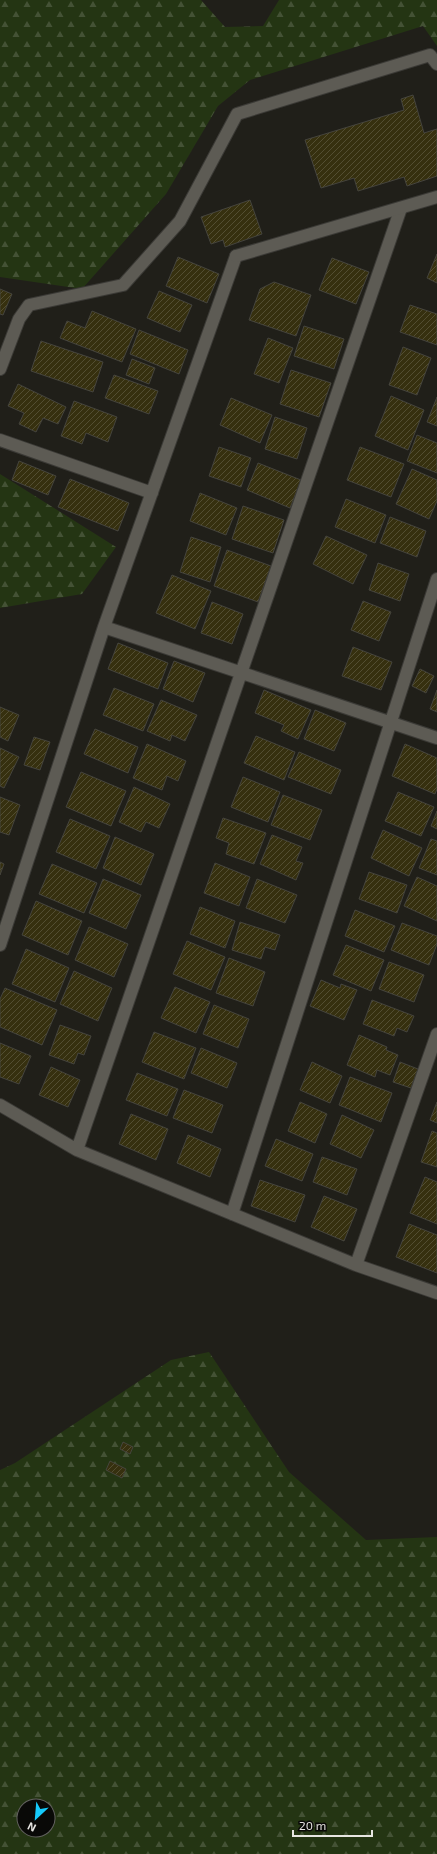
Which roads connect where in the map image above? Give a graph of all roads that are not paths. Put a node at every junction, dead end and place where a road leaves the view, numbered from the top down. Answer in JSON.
{"nodes":[{"id":1,"x":437,"y":64,"type":"edge"},
{"id":2,"x":437,"y":197,"type":"edge"},
{"id":3,"x":400,"y":208,"type":"junction"},
{"id":4,"x":0,"y":369,"type":"edge"},
{"id":5,"x":0,"y":440,"type":"edge"},
{"id":6,"x":152,"y":493,"type":"junction"},
{"id":7,"x":437,"y":579,"type":"edge"},
{"id":8,"x":104,"y":627,"type":"junction"},
{"id":9,"x":241,"y":673,"type":"junction"},
{"id":10,"x":390,"y":723,"type":"junction"},
{"id":11,"x":437,"y":738,"type":"edge"},
{"id":12,"x":0,"y":945,"type":"edge"},
{"id":13,"x":437,"y":1034,"type":"edge"},
{"id":14,"x":0,"y":1105,"type":"edge"},
{"id":15,"x":77,"y":1150,"type":"junction"},
{"id":16,"x":232,"y":1214,"type":"junction"},
{"id":17,"x":356,"y":1265,"type":"junction"},
{"id":18,"x":437,"y":1293,"type":"edge"}],
"edges":[{"from":1,"to":4,"type":"street"},
{"from":2,"to":3,"type":"street"},
{"from":3,"to":6,"type":"street"},
{"from":3,"to":9,"type":"street"},
{"from":5,"to":6,"type":"street"},
{"from":6,"to":8,"type":"street"},
{"from":7,"to":10,"type":"street"},
{"from":8,"to":9,"type":"street"},
{"from":8,"to":12,"type":"street"},
{"from":9,"to":10,"type":"street"},
{"from":9,"to":15,"type":"street"},
{"from":10,"to":11,"type":"street"},
{"from":10,"to":16,"type":"street"},
{"from":13,"to":17,"type":"street"},
{"from":14,"to":15,"type":"street"},
{"from":15,"to":16,"type":"street"},
{"from":16,"to":17,"type":"street"},
{"from":17,"to":18,"type":"street"}]}
